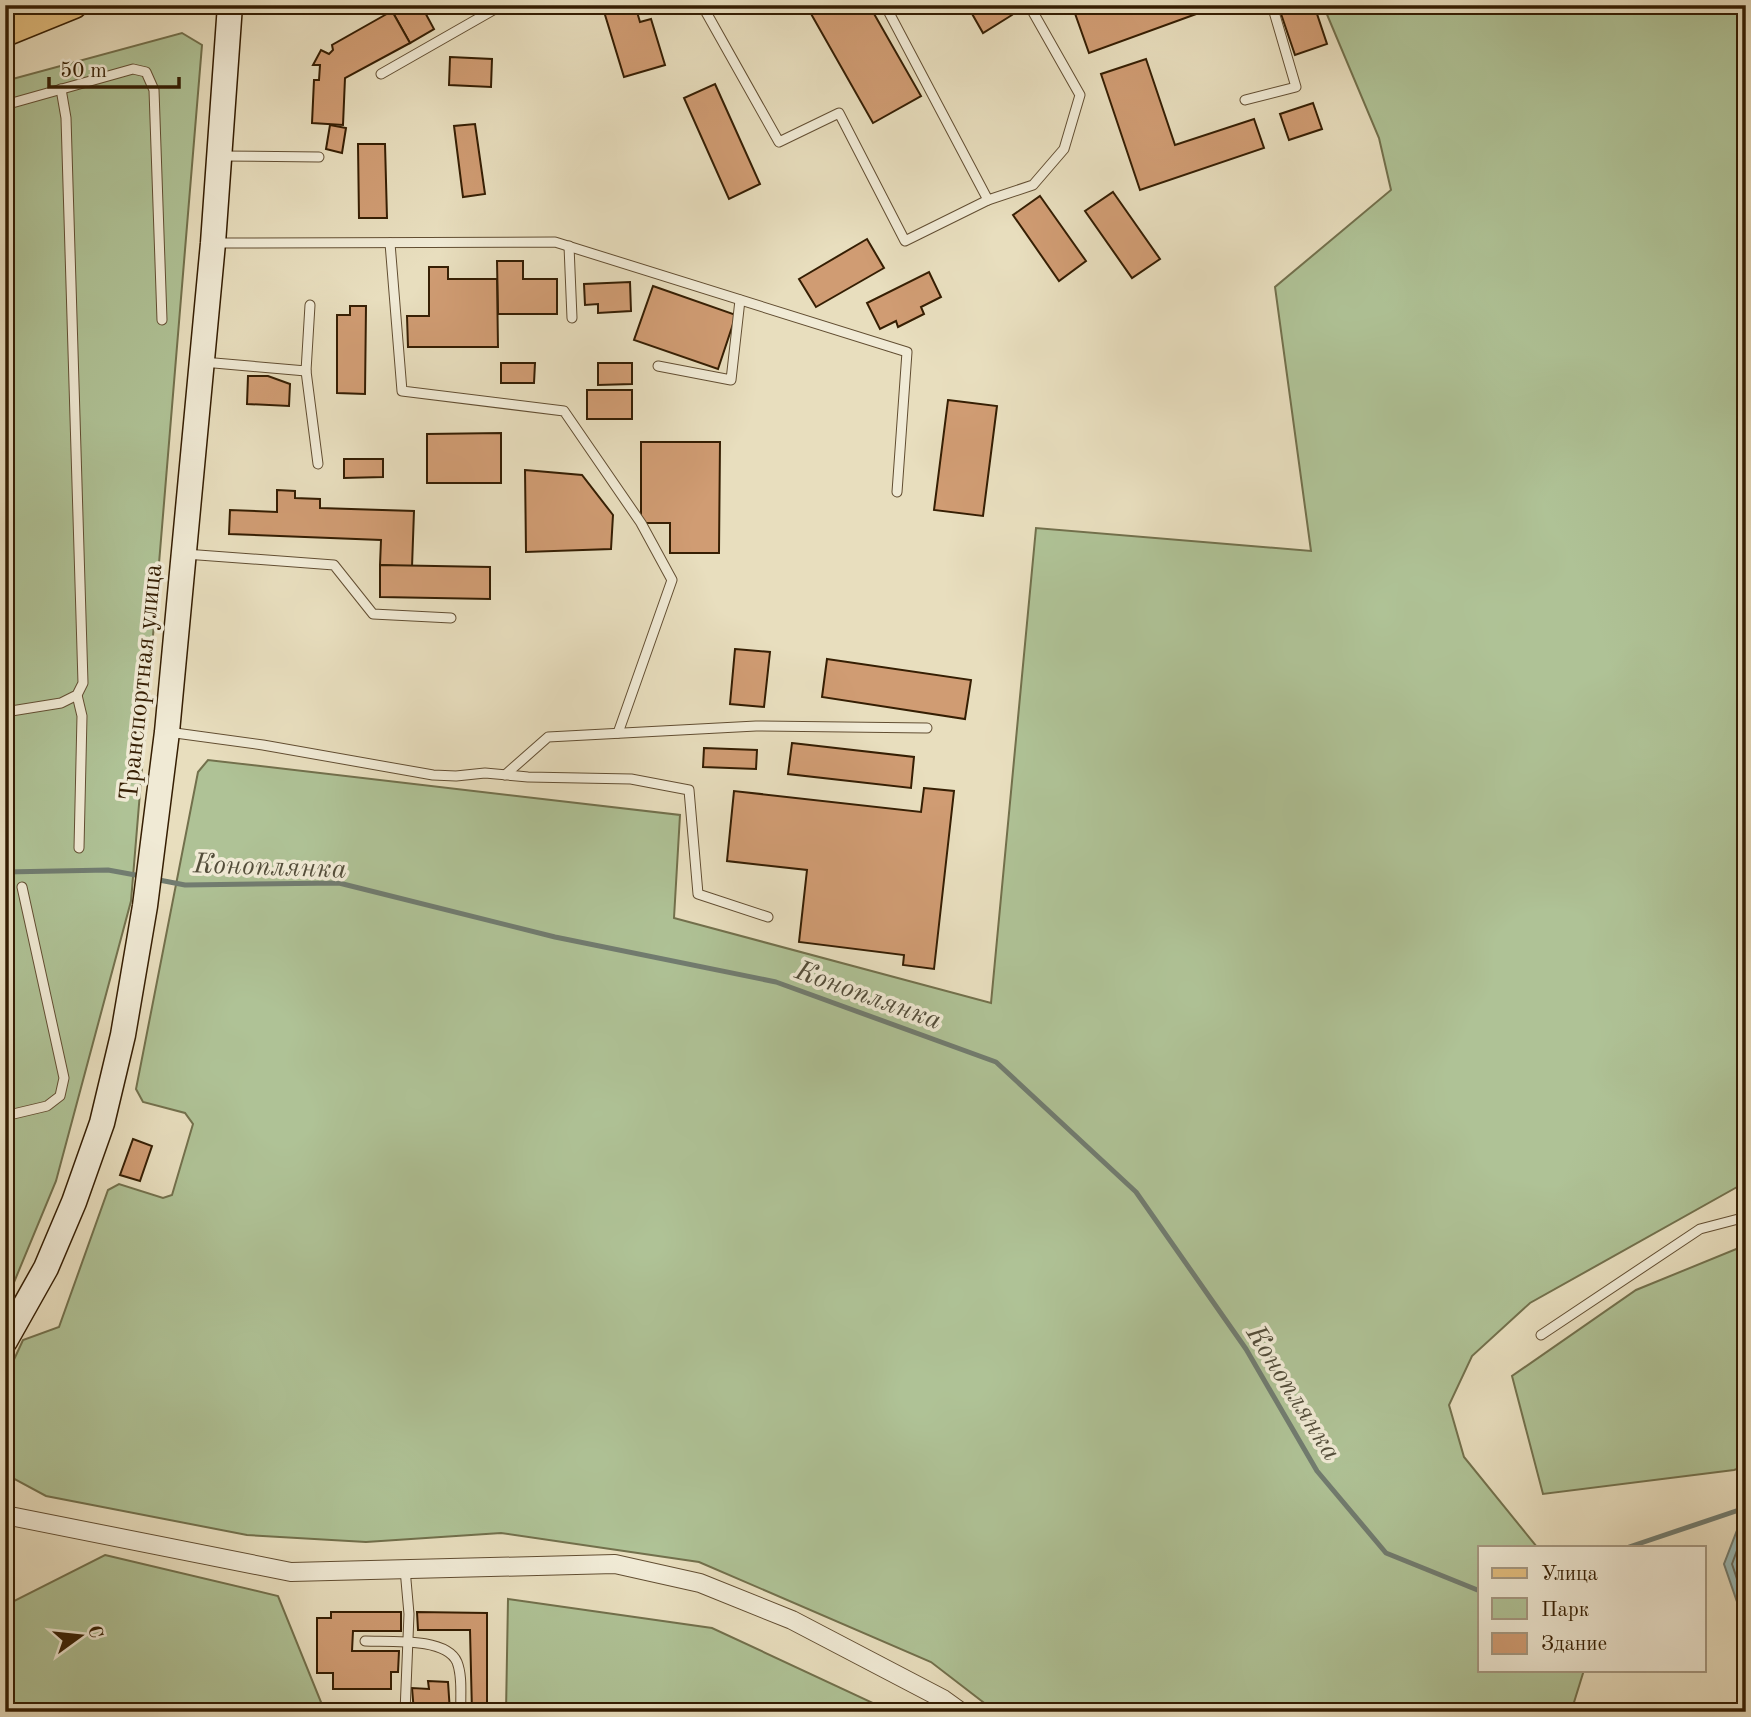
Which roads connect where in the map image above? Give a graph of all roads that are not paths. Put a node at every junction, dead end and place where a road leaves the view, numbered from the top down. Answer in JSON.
{"nodes":[{"id":1,"x":74,"y":5,"type":"edge"},
{"id":2,"x":230,"y":5,"type":"edge"},
{"id":3,"x":502,"y":5,"type":"edge"},
{"id":4,"x":702,"y":5,"type":"edge"},
{"id":5,"x":885,"y":5,"type":"edge"},
{"id":6,"x":1029,"y":5,"type":"edge"},
{"id":7,"x":1272,"y":5,"type":"edge"},
{"id":8,"x":5,"y":33,"type":"edge"},
{"id":9,"x":381,"y":74,"type":"dead end"},
{"id":10,"x":61,"y":89,"type":"junction"},
{"id":11,"x":1245,"y":100,"type":"dead end"},
{"id":12,"x":5,"y":105,"type":"edge"},
{"id":13,"x":219,"y":156,"type":"junction"},
{"id":14,"x":319,"y":157,"type":"dead end"},
{"id":15,"x":988,"y":200,"type":"junction"},
{"id":16,"x":213,"y":243,"type":"junction"},
{"id":17,"x":390,"y":243,"type":"junction"},
{"id":18,"x":569,"y":246,"type":"junction"},
{"id":19,"x":740,"y":300,"type":"junction"},
{"id":20,"x":310,"y":305,"type":"dead end"},
{"id":21,"x":572,"y":318,"type":"dead end"},
{"id":22,"x":162,"y":320,"type":"dead end"},
{"id":23,"x":201,"y":362,"type":"junction"},
{"id":24,"x":658,"y":366,"type":"dead end"},
{"id":25,"x":306,"y":372,"type":"junction"},
{"id":26,"x":318,"y":464,"type":"dead end"},
{"id":27,"x":897,"y":492,"type":"dead end"},
{"id":28,"x":183,"y":553,"type":"junction"},
{"id":29,"x":451,"y":618,"type":"dead end"},
{"id":30,"x":77,"y":695,"type":"junction"},
{"id":31,"x":5,"y":712,"type":"edge"},
{"id":32,"x":927,"y":727,"type":"dead end"},
{"id":33,"x":166,"y":732,"type":"junction"},
{"id":34,"x":618,"y":733,"type":"junction"},
{"id":35,"x":505,"y":775,"type":"junction"},
{"id":36,"x":79,"y":848,"type":"dead end"},
{"id":37,"x":22,"y":887,"type":"dead end"},
{"id":38,"x":768,"y":917,"type":"dead end"},
{"id":39,"x":5,"y":1116,"type":"edge"},
{"id":40,"x":1746,"y":1217,"type":"edge"},
{"id":41,"x":1541,"y":1335,"type":"dead end"},
{"id":42,"x":5,"y":1341,"type":"edge"},
{"id":43,"x":5,"y":1515,"type":"edge"},
{"id":44,"x":405,"y":1569,"type":"junction"},
{"id":45,"x":365,"y":1641,"type":"dead end"},
{"id":46,"x":408,"y":1643,"type":"junction"},
{"id":47,"x":405,"y":1712,"type":"edge"},
{"id":48,"x":461,"y":1712,"type":"edge"},
{"id":49,"x":961,"y":1712,"type":"edge"}],
"edges":[{"from":1,"to":8,"type":"main road"},
{"from":2,"to":13,"type":"main road","name":"Транспортная улица"},
{"from":3,"to":9,"type":"lane"},
{"from":4,"to":15,"type":"lane"},
{"from":5,"to":15,"type":"lane"},
{"from":6,"to":15,"type":"lane"},
{"from":7,"to":11,"type":"lane"},
{"from":10,"to":12,"type":"lane"},
{"from":10,"to":22,"type":"lane"},
{"from":10,"to":30,"type":"lane"},
{"from":13,"to":14,"type":"lane"},
{"from":13,"to":16,"type":"main road","name":"Транспортная улица"},
{"from":16,"to":17,"type":"lane"},
{"from":16,"to":23,"type":"main road","name":"Транспортная улица"},
{"from":17,"to":18,"type":"lane"},
{"from":17,"to":34,"type":"lane"},
{"from":18,"to":19,"type":"lane"},
{"from":18,"to":21,"type":"lane"},
{"from":19,"to":24,"type":"lane"},
{"from":19,"to":27,"type":"lane"},
{"from":20,"to":25,"type":"lane"},
{"from":23,"to":25,"type":"lane"},
{"from":23,"to":28,"type":"main road","name":"Транспортная улица"},
{"from":25,"to":26,"type":"lane"},
{"from":28,"to":29,"type":"lane"},
{"from":28,"to":33,"type":"main road","name":"Транспортная улица"},
{"from":30,"to":31,"type":"lane"},
{"from":30,"to":36,"type":"lane"},
{"from":32,"to":34,"type":"lane"},
{"from":33,"to":35,"type":"lane"},
{"from":33,"to":42,"type":"main road","name":"Транспортная улица"},
{"from":34,"to":35,"type":"lane"},
{"from":35,"to":38,"type":"lane"},
{"from":37,"to":39,"type":"lane"},
{"from":40,"to":41,"type":"lane"},
{"from":43,"to":44,"type":"street"},
{"from":44,"to":46,"type":"lane"},
{"from":44,"to":49,"type":"street"},
{"from":45,"to":46,"type":"lane"},
{"from":46,"to":47,"type":"lane"},
{"from":46,"to":48,"type":"lane"}]}
